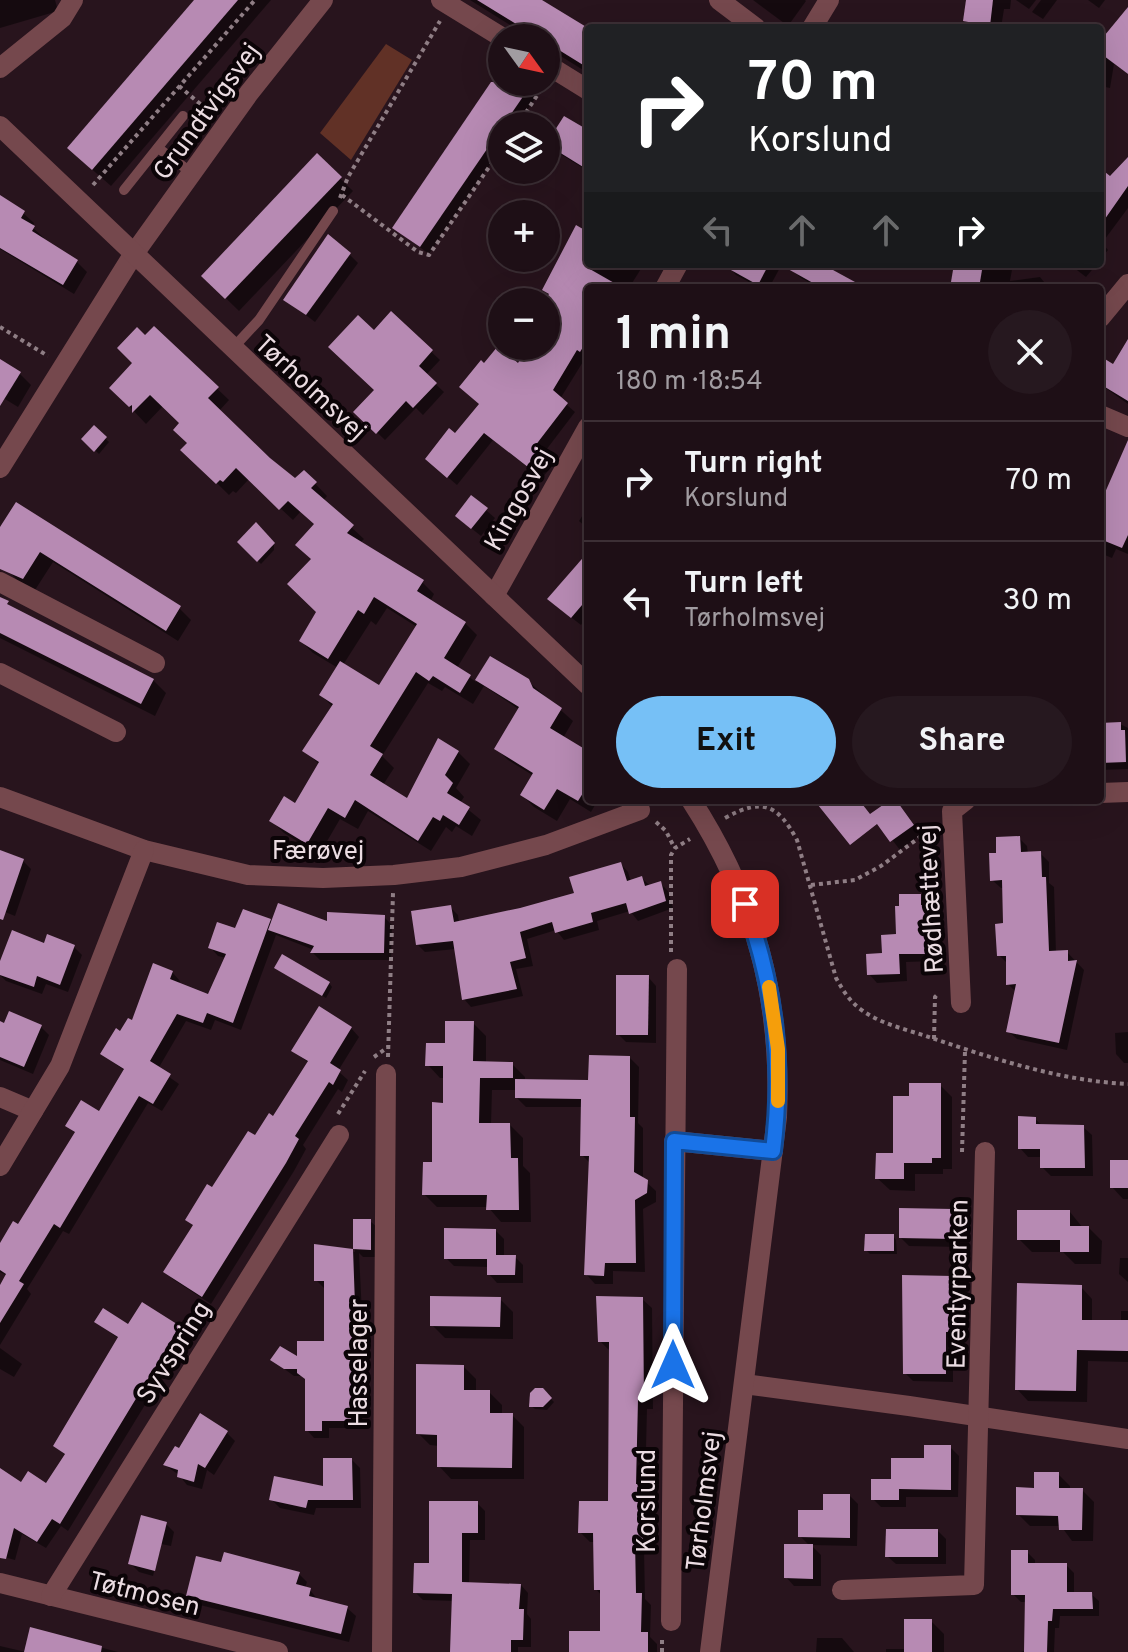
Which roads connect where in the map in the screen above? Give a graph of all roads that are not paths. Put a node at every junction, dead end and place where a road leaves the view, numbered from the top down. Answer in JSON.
{"nodes":[{"id":1,"x":73,"y":0,"type":"edge"},
{"id":2,"x":323,"y":0,"type":"edge"},
{"id":3,"x":719,"y":0,"type":"edge"},
{"id":4,"x":829,"y":0,"type":"edge"},
{"id":5,"x":445,"y":3,"type":"edge"},
{"id":6,"x":749,"y":24,"type":"edge"},
{"id":7,"x":814,"y":24,"type":"edge"},
{"id":8,"x":488,"y":29,"type":"edge"},
{"id":9,"x":0,"y":68,"type":"edge"},
{"id":10,"x":560,"y":73,"type":"edge"},
{"id":11,"x":584,"y":88,"type":"edge"},
{"id":12,"x":183,"y":116,"type":"dead end"},
{"id":13,"x":0,"y":126,"type":"edge"},
{"id":14,"x":158,"y":148,"type":"junction"},
{"id":15,"x":192,"y":173,"type":"junction"},
{"id":16,"x":124,"y":190,"type":"dead end"},
{"id":17,"x":333,"y":211,"type":"road end"},
{"id":18,"x":133,"y":255,"type":"junction"},
{"id":19,"x":1128,"y":284,"type":"edge"},
{"id":20,"x":1104,"y":313,"type":"edge"},
{"id":21,"x":233,"y":349,"type":"junction"},
{"id":22,"x":1104,"y":417,"type":"edge"},
{"id":23,"x":1128,"y":427,"type":"edge"},
{"id":24,"x":584,"y":434,"type":"edge"},
{"id":25,"x":1,"y":463,"type":"edge"},
{"id":26,"x":0,"y":582,"type":"edge"},
{"id":27,"x":494,"y":596,"type":"junction"},
{"id":28,"x":155,"y":663,"type":"dead end"},
{"id":29,"x":0,"y":673,"type":"edge"},
{"id":30,"x":584,"y":681,"type":"edge"},
{"id":31,"x":116,"y":732,"type":"dead end"},
{"id":32,"x":1128,"y":792,"type":"edge"},
{"id":33,"x":1104,"y":793,"type":"edge"},
{"id":34,"x":0,"y":797,"type":"edge"},
{"id":35,"x":694,"y":804,"type":"edge"},
{"id":36,"x":959,"y":806,"type":"edge"},
{"id":37,"x":640,"y":810,"type":"road end"},
{"id":38,"x":144,"y":850,"type":"junction"},
{"id":39,"x":677,"y":969,"type":"road end"},
{"id":40,"x":961,"y":1003,"type":"dead end"},
{"id":41,"x":386,"y":1074,"type":"road end"},
{"id":42,"x":0,"y":1097,"type":"edge"},
{"id":43,"x":33,"y":1111,"type":"junction"},
{"id":44,"x":339,"y":1135,"type":"road end"},
{"id":45,"x":674,"y":1141,"type":"junction"},
{"id":46,"x":773,"y":1151,"type":"junction"},
{"id":47,"x":985,"y":1152,"type":"dead end"},
{"id":48,"x":0,"y":1166,"type":"edge"},
{"id":49,"x":744,"y":1384,"type":"junction"},
{"id":50,"x":980,"y":1416,"type":"junction"},
{"id":51,"x":1128,"y":1439,"type":"edge"},
{"id":52,"x":0,"y":1583,"type":"edge"},
{"id":53,"x":842,"y":1590,"type":"dead end"},
{"id":54,"x":51,"y":1596,"type":"junction"},
{"id":55,"x":671,"y":1621,"type":"dead end"},
{"id":56,"x":278,"y":1652,"type":"edge"},
{"id":57,"x":382,"y":1652,"type":"edge"},
{"id":58,"x":710,"y":1652,"type":"edge"}],
"edges":[{"from":1,"to":9,"type":"street"},
{"from":2,"to":15,"type":"street","name":"Grundtvigsvej"},
{"from":3,"to":6,"type":"street"},
{"from":4,"to":7,"type":"street"},
{"from":5,"to":8,"type":"street"},
{"from":10,"to":11,"type":"street"},
{"from":12,"to":14,"type":"lane"},
{"from":13,"to":18,"type":"street","name":"Tørholmsvej"},
{"from":14,"to":15,"type":"lane"},
{"from":14,"to":16,"type":"lane"},
{"from":15,"to":18,"type":"street","name":"Grundtvigsvej"},
{"from":17,"to":21,"type":"lane"},
{"from":18,"to":21,"type":"street","name":"Tørholmsvej"},
{"from":18,"to":25,"type":"street","name":"Grundtvigsvej"},
{"from":19,"to":20,"type":"street"},
{"from":21,"to":27,"type":"street","name":"Tørholmsvej"},
{"from":22,"to":23,"type":"street"},
{"from":24,"to":27,"type":"street","name":"Kingosvej"},
{"from":26,"to":28,"type":"street"},
{"from":27,"to":30,"type":"street","name":"Tørholmsvej"},
{"from":29,"to":31,"type":"street"},
{"from":32,"to":33,"type":"street"},
{"from":34,"to":38,"type":"street","name":"Færøvej"},
{"from":35,"to":46,"type":"street","name":"Tørholmsvej"},
{"from":36,"to":40,"type":"street","name":"Rødhættevej"},
{"from":37,"to":38,"type":"street","name":"Færøvej"},
{"from":38,"to":43,"type":"street"},
{"from":39,"to":45,"type":"street","name":"Korslund"},
{"from":41,"to":57,"type":"street","name":"Hasselager"},
{"from":42,"to":43,"type":"street"},
{"from":43,"to":48,"type":"street"},
{"from":44,"to":54,"type":"street","name":"Syvspring"},
{"from":45,"to":46,"type":"street"},
{"from":45,"to":55,"type":"street","name":"Korslund"},
{"from":46,"to":49,"type":"street","name":"Tørholmsvej"},
{"from":47,"to":50,"type":"street","name":"Eventyrparken"},
{"from":49,"to":50,"type":"street"},
{"from":49,"to":58,"type":"street","name":"Tørholmsvej"},
{"from":50,"to":51,"type":"street"},
{"from":50,"to":53,"type":"street","name":"Eventyrparken"},
{"from":52,"to":54,"type":"street","name":"Tøtmosen"},
{"from":54,"to":56,"type":"street","name":"Tøtmosen"}]}
